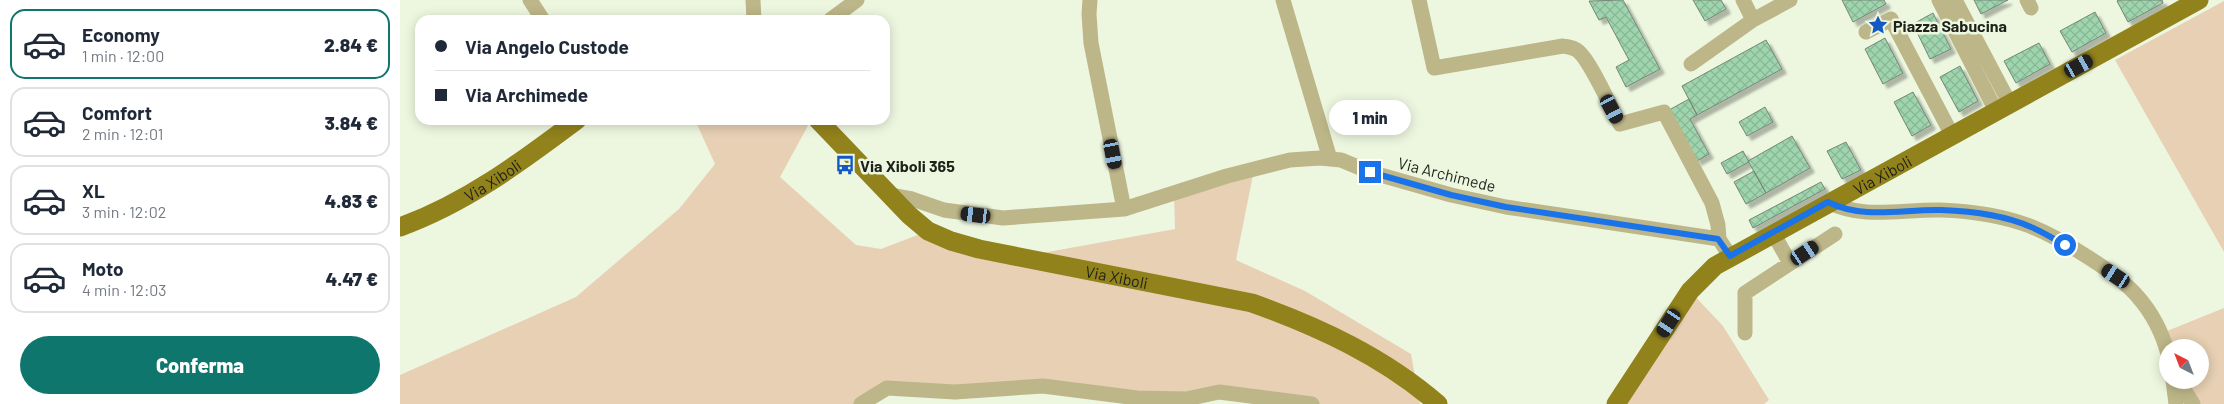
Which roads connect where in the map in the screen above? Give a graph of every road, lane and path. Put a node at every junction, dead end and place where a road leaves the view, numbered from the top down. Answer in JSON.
{"nodes":[{"id":1,"x":530,"y":0,"type":"edge"},
{"id":2,"x":753,"y":0,"type":"edge"},
{"id":3,"x":857,"y":0,"type":"edge"},
{"id":4,"x":1090,"y":0,"type":"edge"},
{"id":5,"x":1283,"y":0,"type":"edge"},
{"id":6,"x":1419,"y":0,"type":"edge"},
{"id":7,"x":1743,"y":0,"type":"edge"},
{"id":8,"x":1790,"y":0,"type":"edge"},
{"id":9,"x":2200,"y":0,"type":"edge"},
{"id":10,"x":1948,"y":2,"type":"edge"},
{"id":11,"x":540,"y":15,"type":"edge"},
{"id":12,"x":754,"y":15,"type":"edge"},
{"id":13,"x":837,"y":15,"type":"edge"},
{"id":14,"x":1753,"y":20,"type":"junction"},
{"id":15,"x":1866,"y":32,"type":"dead end"},
{"id":16,"x":1690,"y":64,"type":"dead end"},
{"id":17,"x":2003,"y":107,"type":"junction"},
{"id":18,"x":570,"y":125,"type":"edge"},
{"id":19,"x":823,"y":125,"type":"edge"},
{"id":20,"x":1952,"y":135,"type":"junction"},
{"id":21,"x":1330,"y":159,"type":"junction"},
{"id":22,"x":890,"y":195,"type":"junction"},
{"id":23,"x":1828,"y":202,"type":"junction"},
{"id":24,"x":1124,"y":209,"type":"junction"},
{"id":25,"x":400,"y":227,"type":"edge"},
{"id":26,"x":1772,"y":233,"type":"junction"},
{"id":27,"x":1835,"y":234,"type":"dead end"},
{"id":28,"x":1718,"y":239,"type":"junction"},
{"id":29,"x":1730,"y":256,"type":"junction"},
{"id":30,"x":1790,"y":263,"type":"junction"},
{"id":31,"x":1745,"y":333,"type":"dead end"},
{"id":32,"x":2164,"y":339,"type":"edge"},
{"id":33,"x":2174,"y":389,"type":"edge"},
{"id":34,"x":2183,"y":389,"type":"edge"},
{"id":35,"x":1419,"y":395,"type":"edge"},
{"id":36,"x":861,"y":404,"type":"edge"},
{"id":37,"x":1312,"y":404,"type":"edge"},
{"id":38,"x":1438,"y":404,"type":"edge"},
{"id":39,"x":1616,"y":404,"type":"edge"},
{"id":40,"x":2176,"y":404,"type":"edge"},
{"id":41,"x":2193,"y":404,"type":"edge"}],
"edges":[{"from":1,"to":11,"type":"street"},
{"from":2,"to":12,"type":"street"},
{"from":3,"to":13,"type":"street"},
{"from":4,"to":24,"type":"street"},
{"from":5,"to":21,"type":"street"},
{"from":6,"to":28,"type":"street"},
{"from":7,"to":14,"type":"street"},
{"from":8,"to":14,"type":"street"},
{"from":9,"to":17,"type":"main road","name":"Via Xiboli"},
{"from":10,"to":17,"type":"street"},
{"from":14,"to":16,"type":"street"},
{"from":15,"to":20,"type":"street"},
{"from":17,"to":20,"type":"main road","name":"Via Xiboli"},
{"from":18,"to":25,"type":"main road","name":"Via Xiboli"},
{"from":19,"to":22,"type":"main road","name":"Via Xiboli"},
{"from":20,"to":23,"type":"main road","name":"Via Xiboli"},
{"from":21,"to":24,"type":"street","name":"Via Archimede"},
{"from":21,"to":28,"type":"street","name":"Via Archimede"},
{"from":22,"to":24,"type":"street","name":"Via Archimede"},
{"from":22,"to":35,"type":"main road","name":"Via Xiboli"},
{"from":23,"to":26,"type":"main road","name":"Via Xiboli"},
{"from":23,"to":32,"type":"street"},
{"from":26,"to":29,"type":"main road","name":"Via Xiboli"},
{"from":26,"to":30,"type":"street"},
{"from":27,"to":30,"type":"street"},
{"from":28,"to":29,"type":"street"},
{"from":29,"to":39,"type":"main road","name":"Via Xiboli"},
{"from":30,"to":31,"type":"street"},
{"from":33,"to":40,"type":"street"},
{"from":34,"to":41,"type":"street"},
{"from":35,"to":38,"type":"main road","name":"Via Xiboli"},
{"from":36,"to":37,"type":"street"}]}
